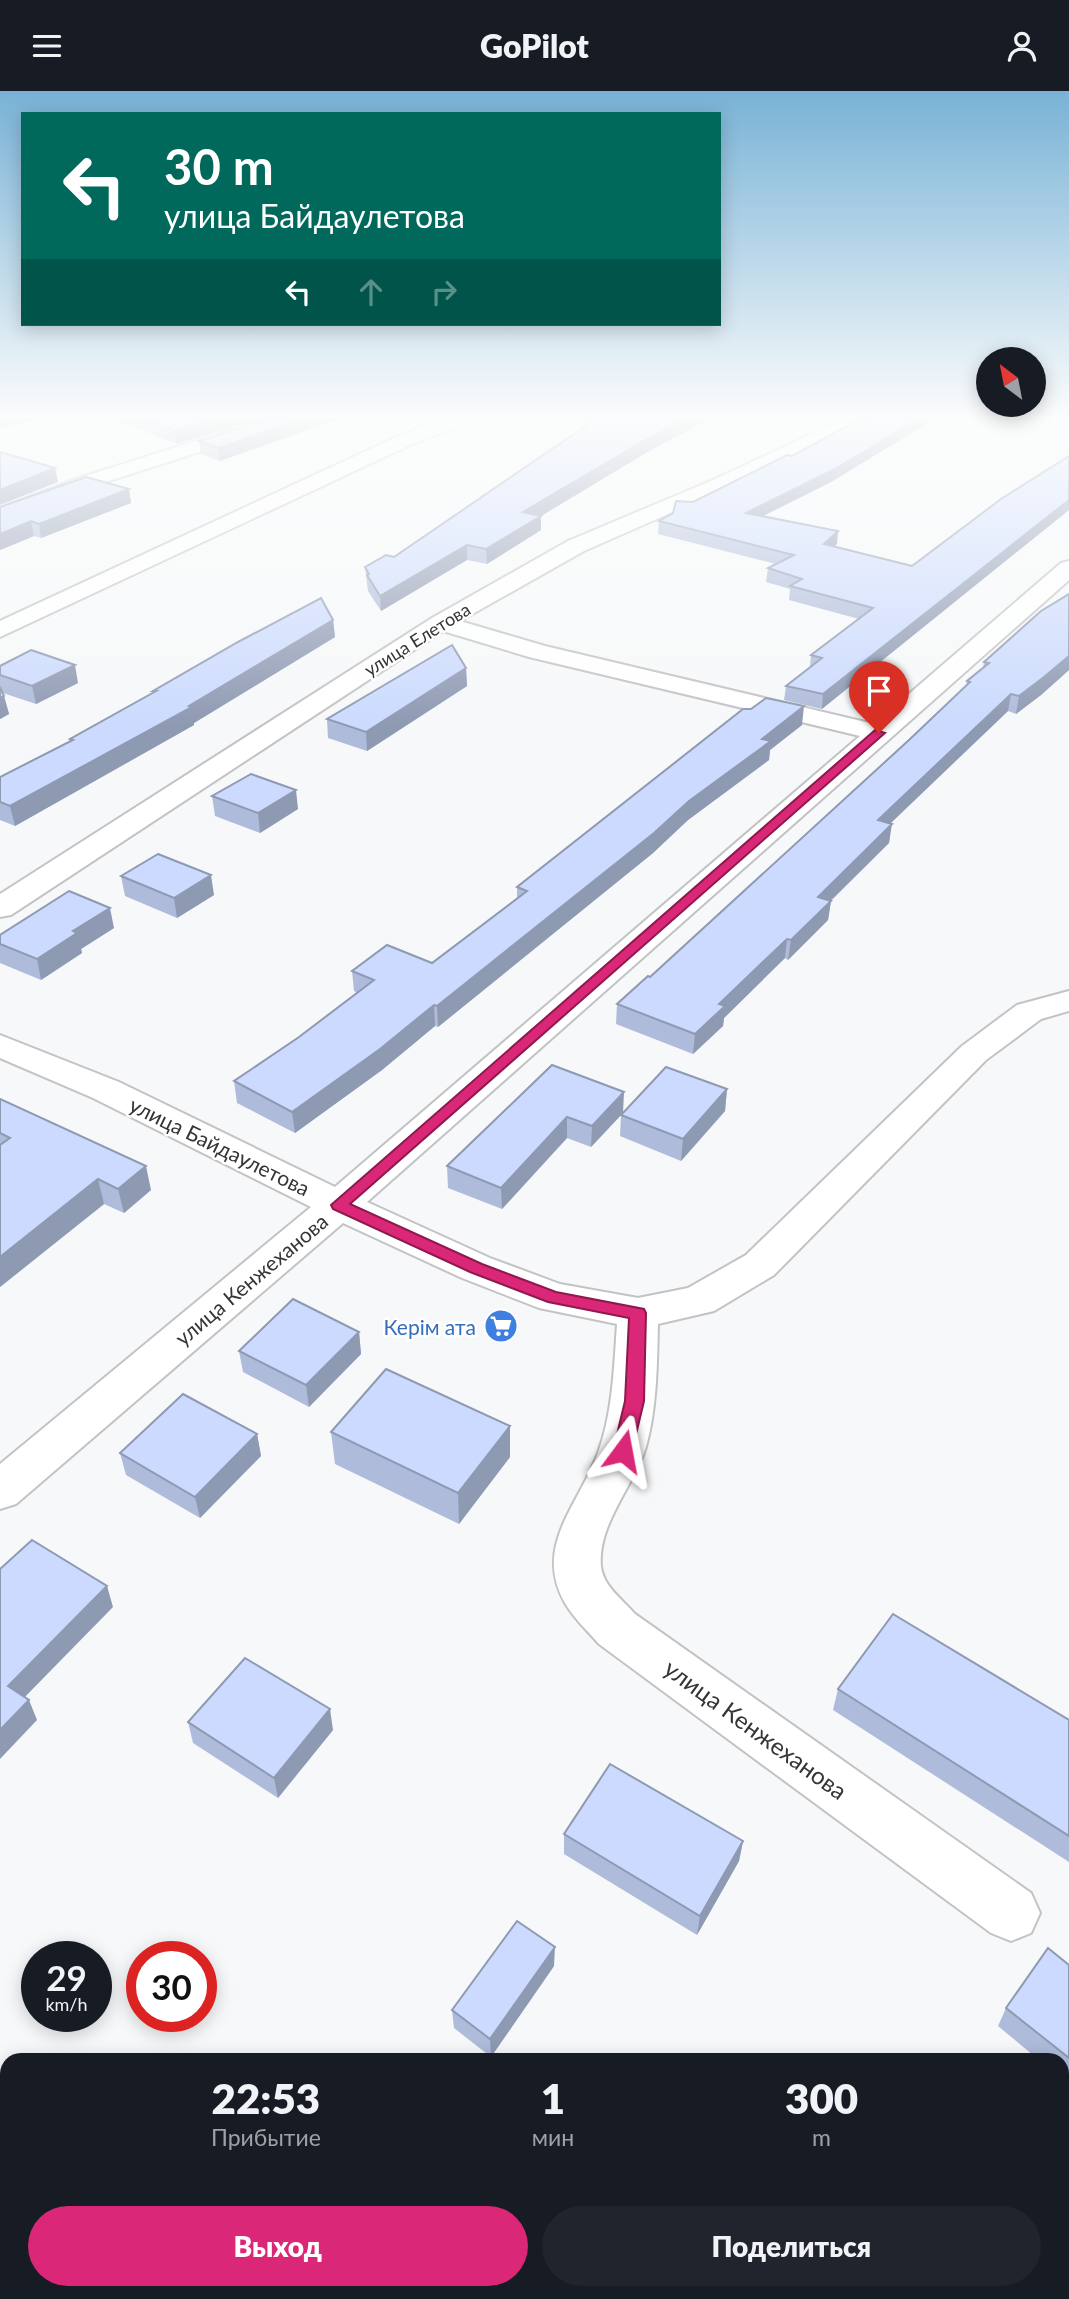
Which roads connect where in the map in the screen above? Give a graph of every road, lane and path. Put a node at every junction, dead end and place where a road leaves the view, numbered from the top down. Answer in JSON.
{"nodes":[{"id":1,"x":232,"y":521,"type":"edge"},
{"id":2,"x":634,"y":521,"type":"edge"},
{"id":3,"x":1069,"y":568,"type":"edge"},
{"id":4,"x":440,"y":623,"type":"junction"},
{"id":5,"x":0,"y":630,"type":"edge"},
{"id":6,"x":879,"y":733,"type":"junction"},
{"id":7,"x":0,"y":908,"type":"edge"},
{"id":8,"x":1069,"y":1001,"type":"edge"},
{"id":9,"x":0,"y":1045,"type":"edge"},
{"id":10,"x":339,"y":1205,"type":"junction"},
{"id":11,"x":638,"y":1313,"type":"junction"},
{"id":12,"x":0,"y":1491,"type":"edge"},
{"id":13,"x":1011,"y":1913,"type":"dead end"}],
"edges":[{"from":1,"to":5,"type":"street"},
{"from":2,"to":4,"type":"street","name":"улица Елетова"},
{"from":3,"to":6,"type":"street","name":"улица Кенжеханова"},
{"from":4,"to":6,"type":"street"},
{"from":4,"to":7,"type":"street","name":"улица Елетова"},
{"from":6,"to":10,"type":"street","name":"улица Кенжеханова"},
{"from":8,"to":11,"type":"street"},
{"from":9,"to":10,"type":"street","name":"улица Байдаулетова"},
{"from":10,"to":11,"type":"street","name":"улица Байдаулетова"},
{"from":10,"to":12,"type":"street","name":"улица Кенжеханова"},
{"from":11,"to":13,"type":"street","name":"улица Кенжеханова"}]}
